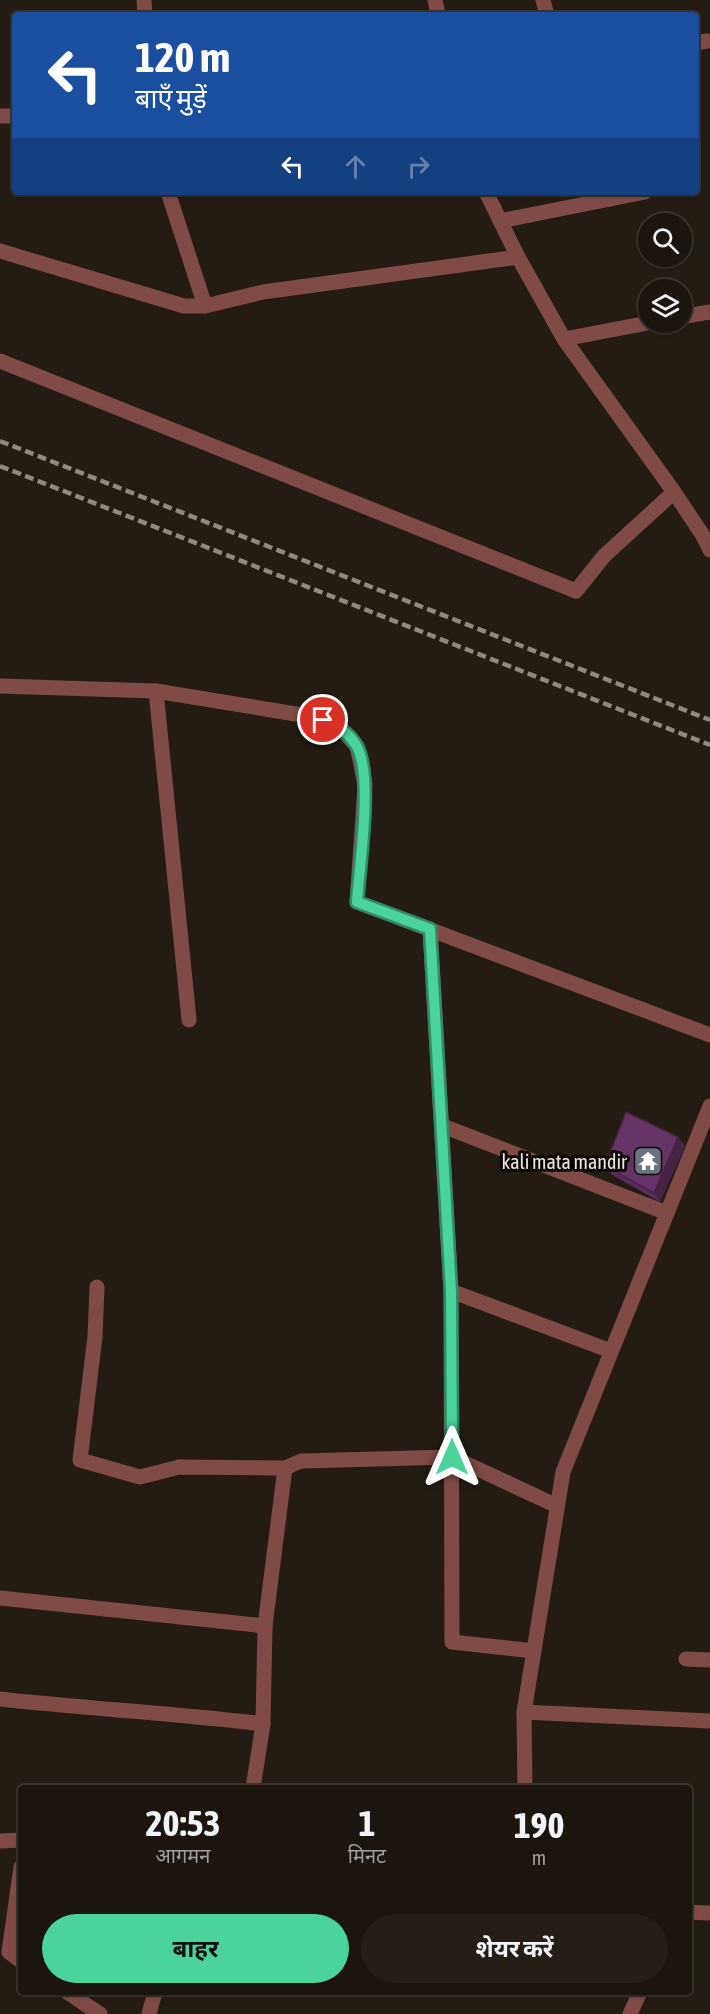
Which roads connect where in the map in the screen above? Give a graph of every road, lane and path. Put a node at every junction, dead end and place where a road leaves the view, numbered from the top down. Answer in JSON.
{"nodes":[{"id":1,"x":169,"y":195,"type":"edge"},
{"id":2,"x":487,"y":195,"type":"edge"},
{"id":3,"x":613,"y":195,"type":"edge"},
{"id":4,"x":581,"y":198,"type":"edge"},
{"id":5,"x":500,"y":221,"type":"junction"},
{"id":6,"x":0,"y":250,"type":"edge"},
{"id":7,"x":518,"y":257,"type":"junction"},
{"id":8,"x":205,"y":306,"type":"junction"},
{"id":9,"x":710,"y":312,"type":"edge"},
{"id":10,"x":692,"y":315,"type":"edge"},
{"id":11,"x":638,"y":325,"type":"edge"},
{"id":12,"x":564,"y":339,"type":"junction"},
{"id":13,"x":0,"y":361,"type":"edge"},
{"id":14,"x":674,"y":492,"type":"junction"},
{"id":15,"x":706,"y":534,"type":"edge"},
{"id":16,"x":710,"y":550,"type":"edge"},
{"id":17,"x":0,"y":686,"type":"edge"},
{"id":18,"x":156,"y":691,"type":"junction"},
{"id":19,"x":430,"y":929,"type":"junction"},
{"id":20,"x":189,"y":1020,"type":"dead end"},
{"id":21,"x":710,"y":1035,"type":"edge"},
{"id":22,"x":710,"y":1106,"type":"edge"},
{"id":23,"x":443,"y":1126,"type":"junction"},
{"id":24,"x":667,"y":1213,"type":"junction"},
{"id":25,"x":97,"y":1287,"type":"dead end"},
{"id":26,"x":451,"y":1291,"type":"junction"},
{"id":27,"x":612,"y":1351,"type":"junction"},
{"id":28,"x":452,"y":1457,"type":"junction"},
{"id":29,"x":285,"y":1468,"type":"junction"},
{"id":30,"x":557,"y":1506,"type":"junction"},
{"id":31,"x":0,"y":1598,"type":"edge"},
{"id":32,"x":265,"y":1626,"type":"junction"},
{"id":33,"x":534,"y":1651,"type":"junction"},
{"id":34,"x":686,"y":1659,"type":"dead end"},
{"id":35,"x":710,"y":1660,"type":"edge"},
{"id":36,"x":0,"y":1699,"type":"edge"},
{"id":37,"x":524,"y":1712,"type":"junction"},
{"id":38,"x":710,"y":1721,"type":"edge"},
{"id":39,"x":263,"y":1724,"type":"junction"},
{"id":40,"x":253,"y":1785,"type":"edge"},
{"id":41,"x":525,"y":1785,"type":"edge"},
{"id":42,"x":18,"y":1840,"type":"edge"},
{"id":43,"x":0,"y":1841,"type":"edge"},
{"id":44,"x":18,"y":1888,"type":"edge"},
{"id":45,"x":692,"y":1912,"type":"edge"},
{"id":46,"x":710,"y":1913,"type":"edge"},
{"id":47,"x":18,"y":1959,"type":"edge"},
{"id":48,"x":72,"y":1995,"type":"edge"},
{"id":49,"x":153,"y":1995,"type":"edge"},
{"id":50,"x":639,"y":1995,"type":"edge"},
{"id":51,"x":100,"y":2014,"type":"edge"},
{"id":52,"x":149,"y":2014,"type":"edge"},
{"id":53,"x":630,"y":2014,"type":"edge"}],
"edges":[{"from":1,"to":8,"type":"street"},
{"from":2,"to":5,"type":"street"},
{"from":3,"to":4,"type":"street"},
{"from":4,"to":5,"type":"street"},
{"from":5,"to":7,"type":"street"},
{"from":6,"to":8,"type":"street"},
{"from":7,"to":8,"type":"street"},
{"from":7,"to":12,"type":"street"},
{"from":9,"to":10,"type":"street"},
{"from":11,"to":12,"type":"street"},
{"from":12,"to":14,"type":"street"},
{"from":13,"to":14,"type":"street"},
{"from":14,"to":15,"type":"street"},
{"from":15,"to":16,"type":"street"},
{"from":17,"to":18,"type":"street"},
{"from":18,"to":19,"type":"street"},
{"from":18,"to":20,"type":"street"},
{"from":19,"to":21,"type":"street"},
{"from":19,"to":23,"type":"street"},
{"from":22,"to":24,"type":"street"},
{"from":23,"to":24,"type":"street"},
{"from":23,"to":26,"type":"street"},
{"from":24,"to":27,"type":"street"},
{"from":25,"to":29,"type":"street"},
{"from":26,"to":27,"type":"street"},
{"from":26,"to":28,"type":"street"},
{"from":27,"to":30,"type":"street"},
{"from":28,"to":29,"type":"street"},
{"from":28,"to":30,"type":"street"},
{"from":28,"to":33,"type":"street"},
{"from":29,"to":32,"type":"street"},
{"from":30,"to":33,"type":"street"},
{"from":31,"to":32,"type":"street"},
{"from":32,"to":39,"type":"street"},
{"from":33,"to":37,"type":"street"},
{"from":34,"to":35,"type":"street"},
{"from":36,"to":39,"type":"street"},
{"from":37,"to":38,"type":"street"},
{"from":37,"to":41,"type":"street"},
{"from":39,"to":40,"type":"street"},
{"from":42,"to":43,"type":"street"},
{"from":44,"to":47,"type":"street"},
{"from":45,"to":46,"type":"street"},
{"from":48,"to":51,"type":"street"},
{"from":49,"to":52,"type":"street"},
{"from":50,"to":53,"type":"street"}]}
